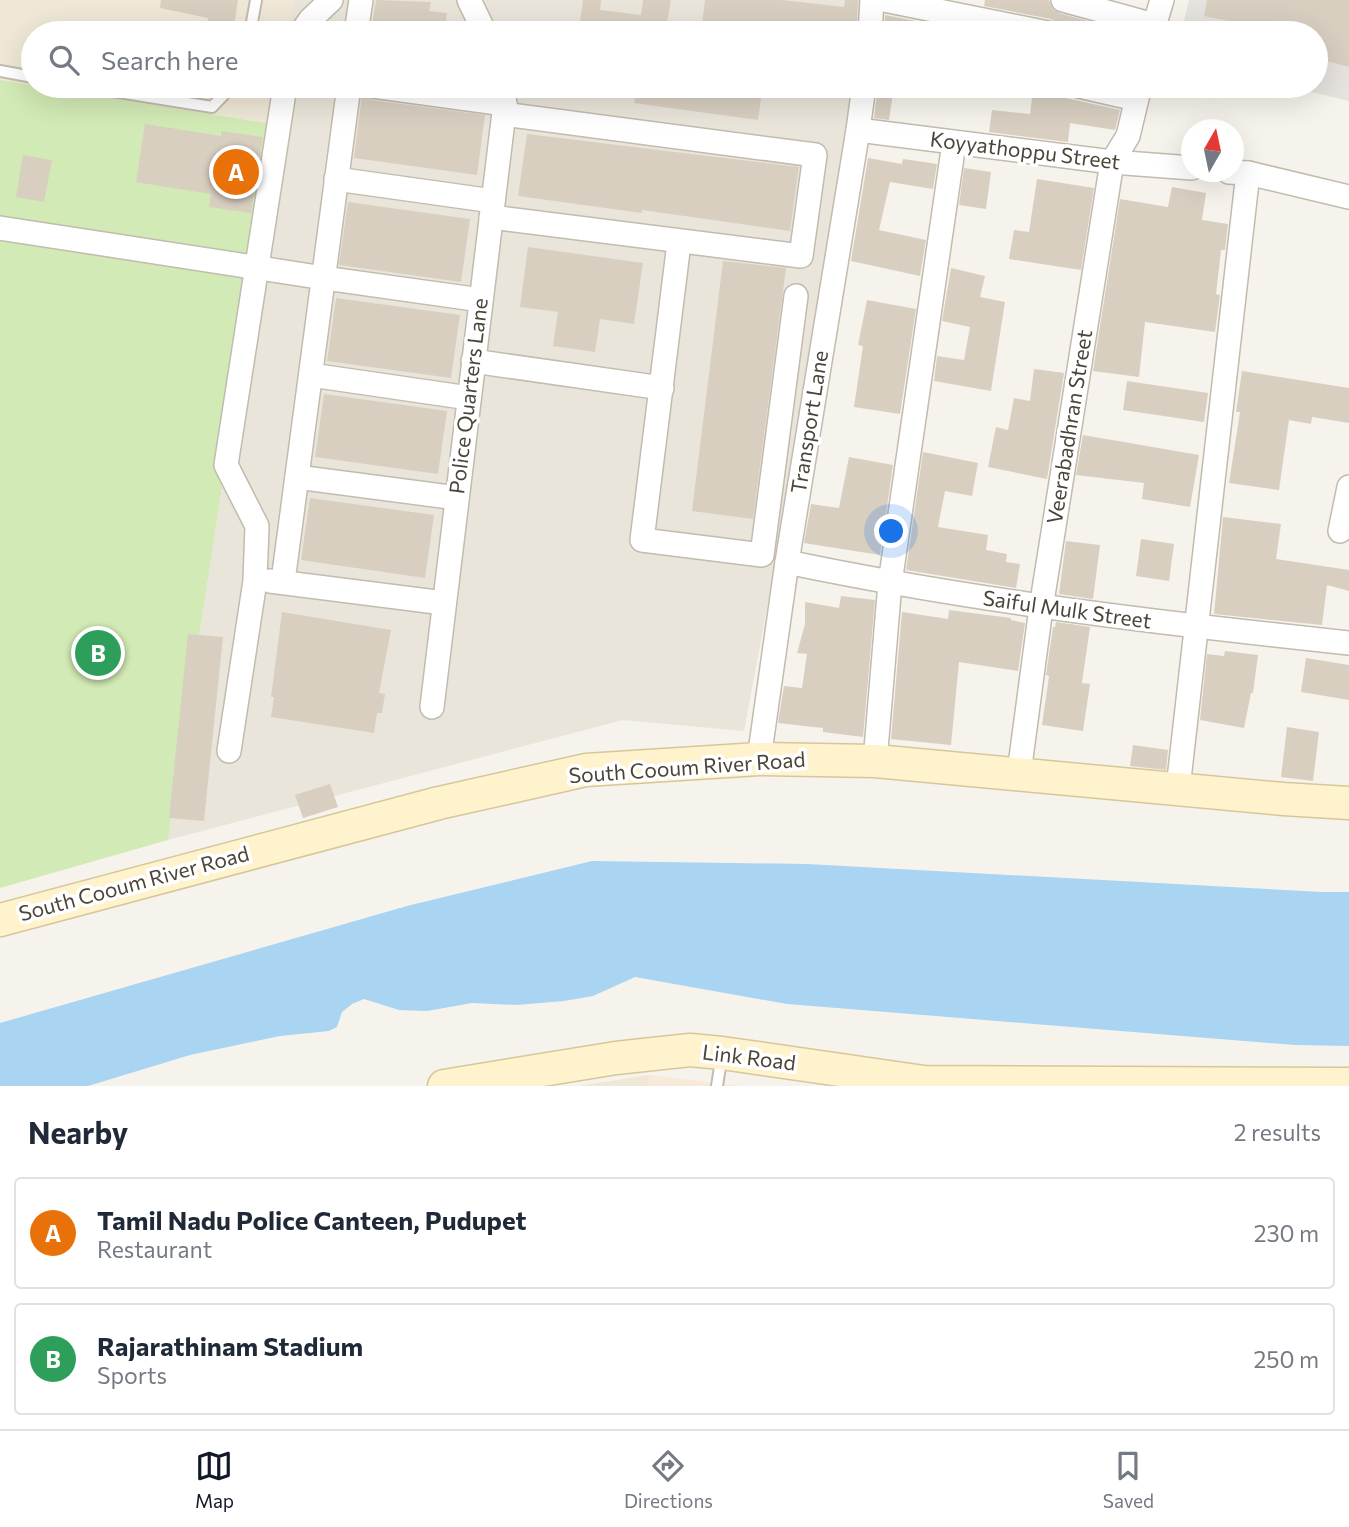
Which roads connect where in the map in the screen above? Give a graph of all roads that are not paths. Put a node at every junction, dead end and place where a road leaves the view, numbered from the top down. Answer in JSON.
{"nodes":[{"id":1,"x":256,"y":0,"type":"edge"},
{"id":2,"x":331,"y":0,"type":"edge"},
{"id":3,"x":360,"y":0,"type":"edge"},
{"id":4,"x":468,"y":0,"type":"edge"},
{"id":5,"x":872,"y":0,"type":"edge"},
{"id":6,"x":884,"y":0,"type":"edge"},
{"id":7,"x":1063,"y":0,"type":"edge"},
{"id":8,"x":1162,"y":0,"type":"edge"},
{"id":9,"x":252,"y":21,"type":"edge"},
{"id":10,"x":309,"y":21,"type":"edge"},
{"id":11,"x":357,"y":21,"type":"edge"},
{"id":12,"x":479,"y":21,"type":"edge"},
{"id":13,"x":871,"y":21,"type":"edge"},
{"id":14,"x":988,"y":21,"type":"edge"},
{"id":15,"x":1128,"y":21,"type":"edge"},
{"id":16,"x":1155,"y":21,"type":"edge"},
{"id":17,"x":0,"y":71,"type":"edge"},
{"id":18,"x":21,"y":75,"type":"edge"},
{"id":19,"x":156,"y":98,"type":"edge"},
{"id":20,"x":221,"y":98,"type":"edge"},
{"id":21,"x":283,"y":98,"type":"edge"},
{"id":22,"x":347,"y":98,"type":"edge"},
{"id":23,"x":478,"y":98,"type":"edge"},
{"id":24,"x":862,"y":98,"type":"edge"},
{"id":25,"x":1137,"y":98,"type":"edge"},
{"id":26,"x":504,"y":101,"type":"edge"},
{"id":27,"x":858,"y":130,"type":"junction"},
{"id":28,"x":954,"y":143,"type":"junction"},
{"id":29,"x":1112,"y":162,"type":"junction"},
{"id":30,"x":1181,"y":168,"type":"edge"},
{"id":31,"x":1244,"y":173,"type":"edge"},
{"id":32,"x":337,"y":179,"type":"junction"},
{"id":33,"x":1238,"y":182,"type":"edge"},
{"id":34,"x":1349,"y":197,"type":"edge"},
{"id":35,"x":492,"y":209,"type":"junction"},
{"id":36,"x":0,"y":228,"type":"edge"},
{"id":37,"x":679,"y":243,"type":"junction"},
{"id":38,"x":256,"y":268,"type":"junction"},
{"id":39,"x":324,"y":278,"type":"junction"},
{"id":40,"x":796,"y":296,"type":"dead end"},
{"id":41,"x":481,"y":300,"type":"junction"},
{"id":42,"x":473,"y":361,"type":"junction"},
{"id":43,"x":311,"y":375,"type":"junction"},
{"id":44,"x":662,"y":388,"type":"junction"},
{"id":45,"x":469,"y":398,"type":"junction"},
{"id":46,"x":297,"y":477,"type":"junction"},
{"id":47,"x":1349,"y":487,"type":"edge"},
{"id":48,"x":457,"y":498,"type":"junction"},
{"id":49,"x":1340,"y":531,"type":"dead end"},
{"id":50,"x":787,"y":562,"type":"junction"},
{"id":51,"x":255,"y":581,"type":"junction"},
{"id":52,"x":284,"y":581,"type":"junction"},
{"id":53,"x":890,"y":583,"type":"junction"},
{"id":54,"x":444,"y":603,"type":"junction"},
{"id":55,"x":1041,"y":608,"type":"junction"},
{"id":56,"x":1196,"y":627,"type":"junction"},
{"id":57,"x":1349,"y":643,"type":"edge"},
{"id":58,"x":432,"y":707,"type":"dead end"},
{"id":59,"x":229,"y":751,"type":"dead end"},
{"id":60,"x":759,"y":759,"type":"junction"},
{"id":61,"x":875,"y":761,"type":"junction"},
{"id":62,"x":1019,"y":773,"type":"junction"},
{"id":63,"x":1178,"y":788,"type":"junction"},
{"id":64,"x":1349,"y":803,"type":"edge"},
{"id":65,"x":0,"y":920,"type":"edge"},
{"id":66,"x":722,"y":1053,"type":"junction"},
{"id":67,"x":1349,"y":1084,"type":"edge"},
{"id":68,"x":444,"y":1086,"type":"edge"},
{"id":69,"x":717,"y":1086,"type":"edge"}],
"edges":[{"from":1,"to":9,"type":"lane"},
{"from":2,"to":10,"type":"street"},
{"from":3,"to":11,"type":"street"},
{"from":4,"to":12,"type":"street"},
{"from":5,"to":13,"type":"street"},
{"from":6,"to":14,"type":"street"},
{"from":7,"to":15,"type":"street"},
{"from":8,"to":16,"type":"street"},
{"from":17,"to":18,"type":"lane"},
{"from":19,"to":20,"type":"lane"},
{"from":21,"to":38,"type":"street"},
{"from":22,"to":32,"type":"street"},
{"from":23,"to":26,"type":"street"},
{"from":24,"to":27,"type":"street","name":"Transport Lane"},
{"from":25,"to":29,"type":"street","name":"Veerabadhran Street"},
{"from":26,"to":35,"type":"street","name":"Police Quarters Lane"},
{"from":26,"to":37,"type":"street"},
{"from":27,"to":28,"type":"street","name":"Koyyathoppu Street"},
{"from":27,"to":50,"type":"street","name":"Transport Lane"},
{"from":28,"to":29,"type":"street","name":"Koyyathoppu Street"},
{"from":28,"to":53,"type":"street"},
{"from":29,"to":30,"type":"street","name":"Koyyathoppu Street"},
{"from":29,"to":55,"type":"street","name":"Veerabadhran Street"},
{"from":31,"to":34,"type":"street"},
{"from":32,"to":35,"type":"street"},
{"from":32,"to":39,"type":"street"},
{"from":33,"to":56,"type":"street"},
{"from":35,"to":37,"type":"street"},
{"from":35,"to":41,"type":"street","name":"Police Quarters Lane"},
{"from":36,"to":38,"type":"street"},
{"from":37,"to":44,"type":"street"},
{"from":38,"to":39,"type":"street"},
{"from":38,"to":51,"type":"street"},
{"from":39,"to":41,"type":"street"},
{"from":39,"to":43,"type":"street"},
{"from":40,"to":44,"type":"street"},
{"from":41,"to":42,"type":"street","name":"Police Quarters Lane"},
{"from":42,"to":44,"type":"street"},
{"from":42,"to":45,"type":"street","name":"Police Quarters Lane"},
{"from":43,"to":45,"type":"street"},
{"from":43,"to":46,"type":"street"},
{"from":45,"to":48,"type":"street","name":"Police Quarters Lane"},
{"from":46,"to":48,"type":"street"},
{"from":46,"to":52,"type":"street"},
{"from":47,"to":49,"type":"street"},
{"from":48,"to":54,"type":"street","name":"Police Quarters Lane"},
{"from":50,"to":53,"type":"street","name":"Saiful Mulk Street"},
{"from":50,"to":60,"type":"street","name":"Transport Lane"},
{"from":51,"to":52,"type":"street"},
{"from":51,"to":59,"type":"street"},
{"from":52,"to":54,"type":"street"},
{"from":53,"to":55,"type":"street","name":"Saiful Mulk Street"},
{"from":53,"to":61,"type":"street"},
{"from":54,"to":58,"type":"street","name":"Police Quarters Lane"},
{"from":55,"to":56,"type":"street","name":"Saiful Mulk Street"},
{"from":55,"to":62,"type":"street","name":"Veerabadhran Street"},
{"from":56,"to":57,"type":"street","name":"Saiful Mulk Street"},
{"from":56,"to":63,"type":"street"},
{"from":60,"to":61,"type":"street","name":"South Cooum River Road"},
{"from":60,"to":65,"type":"street","name":"South Cooum River Road"},
{"from":61,"to":62,"type":"street","name":"South Cooum River Road"},
{"from":62,"to":63,"type":"street","name":"South Cooum River Road"},
{"from":63,"to":64,"type":"street","name":"South Cooum River Road"},
{"from":66,"to":67,"type":"street","name":"Link Road"},
{"from":66,"to":68,"type":"street","name":"Link Road"},
{"from":66,"to":69,"type":"lane"}]}
